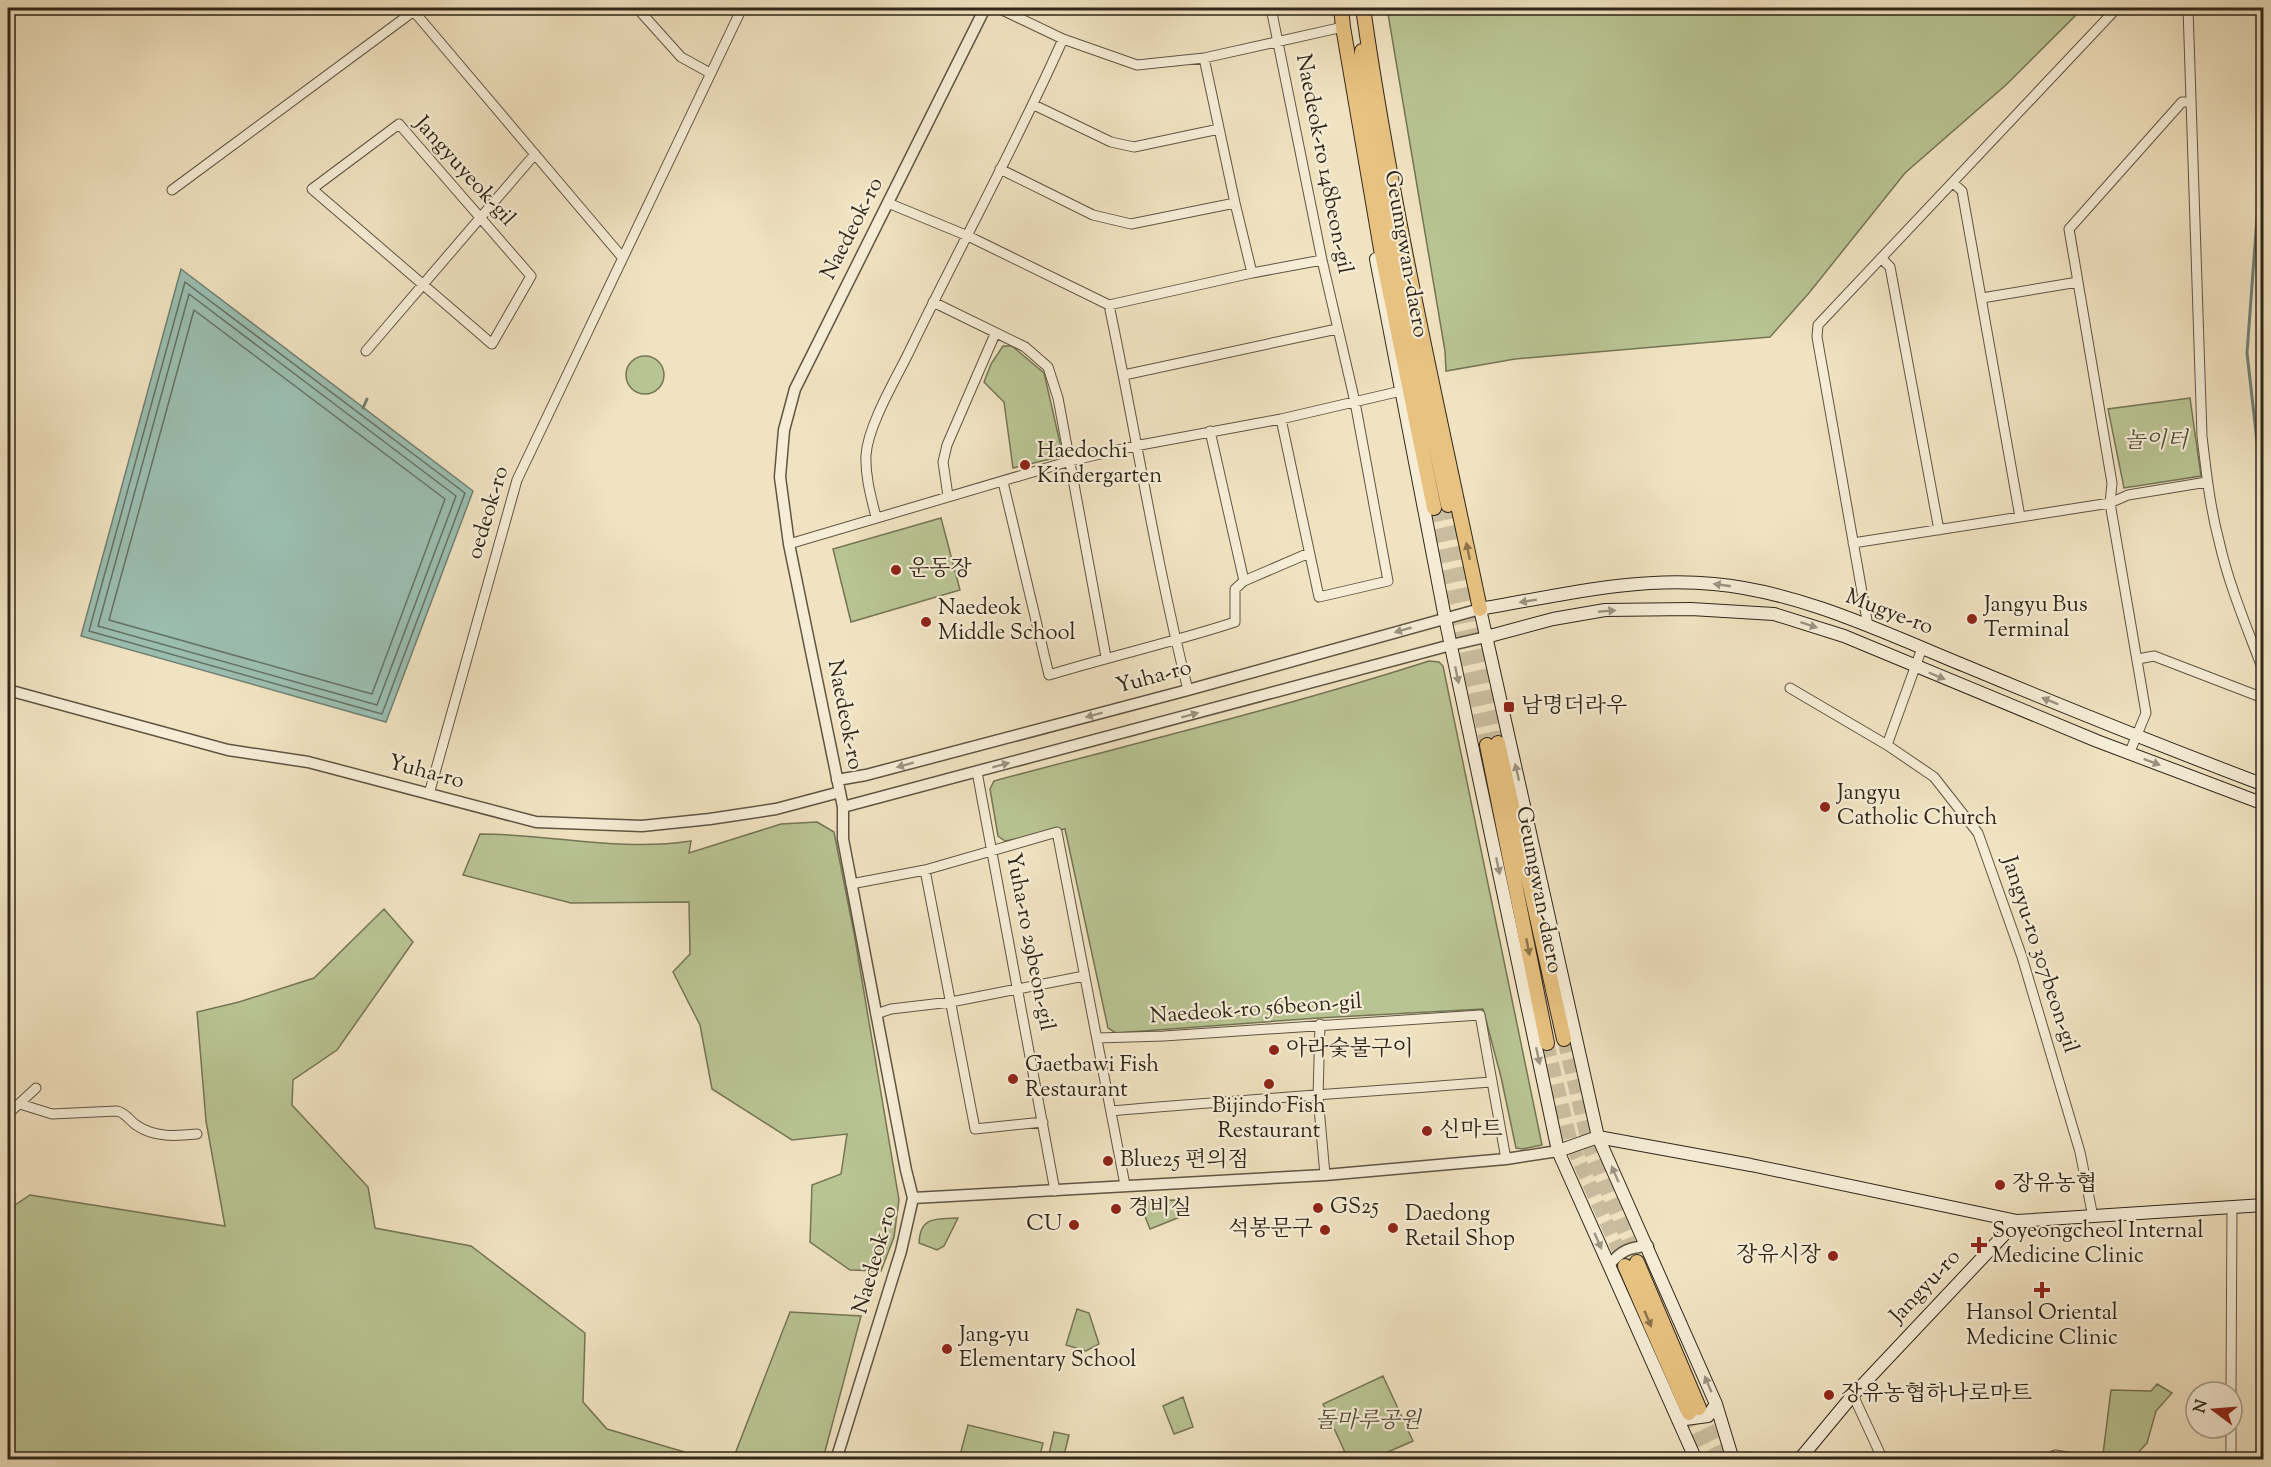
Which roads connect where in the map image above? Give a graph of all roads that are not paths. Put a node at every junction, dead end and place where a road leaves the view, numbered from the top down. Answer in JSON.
{"nodes":[{"id":1,"x":637,"y":8,"type":"edge"},
{"id":2,"x":742,"y":8,"type":"edge"},
{"id":3,"x":985,"y":8,"type":"edge"},
{"id":4,"x":999,"y":8,"type":"edge"},
{"id":5,"x":1270,"y":8,"type":"edge"},
{"id":6,"x":1341,"y":8,"type":"edge"},
{"id":7,"x":1362,"y":8,"type":"edge"},
{"id":8,"x":2117,"y":8,"type":"edge"},
{"id":9,"x":2188,"y":8,"type":"edge"},
{"id":10,"x":414,"y":9,"type":"edge"},
{"id":11,"x":1343,"y":27,"type":"junction"},
{"id":12,"x":1063,"y":39,"type":"junction"},
{"id":13,"x":1279,"y":42,"type":"junction"},
{"id":14,"x":1204,"y":58,"type":"junction"},
{"id":15,"x":711,"y":74,"type":"junction"},
{"id":16,"x":2191,"y":102,"type":"junction"},
{"id":17,"x":1034,"y":105,"type":"junction"},
{"id":18,"x":1219,"y":129,"type":"junction"},
{"id":19,"x":535,"y":154,"type":"junction"},
{"id":20,"x":1000,"y":169,"type":"junction"},
{"id":21,"x":1369,"y":177,"type":"junction"},
{"id":22,"x":1953,"y":183,"type":"junction"},
{"id":23,"x":172,"y":190,"type":"dead end"},
{"id":24,"x":888,"y":203,"type":"junction"},
{"id":25,"x":1235,"y":203,"type":"junction"},
{"id":26,"x":480,"y":217,"type":"junction"},
{"id":27,"x":968,"y":236,"type":"junction"},
{"id":28,"x":622,"y":257,"type":"junction"},
{"id":29,"x":1881,"y":258,"type":"junction"},
{"id":30,"x":1322,"y":260,"type":"junction"},
{"id":31,"x":1252,"y":273,"type":"junction"},
{"id":32,"x":2078,"y":282,"type":"junction"},
{"id":33,"x":422,"y":283,"type":"junction"},
{"id":34,"x":1982,"y":298,"type":"junction"},
{"id":35,"x":933,"y":302,"type":"junction"},
{"id":36,"x":1109,"y":305,"type":"junction"},
{"id":37,"x":1337,"y":329,"type":"junction"},
{"id":38,"x":995,"y":334,"type":"junction"},
{"id":39,"x":366,"y":351,"type":"dead end"},
{"id":40,"x":1124,"y":375,"type":"junction"},
{"id":41,"x":1401,"y":391,"type":"junction"},
{"id":42,"x":1355,"y":402,"type":"junction"},
{"id":43,"x":1281,"y":418,"type":"junction"},
{"id":44,"x":1210,"y":431,"type":"junction"},
{"id":45,"x":1135,"y":446,"type":"junction"},
{"id":46,"x":1070,"y":461,"type":"junction"},
{"id":47,"x":1003,"y":482,"type":"junction"},
{"id":48,"x":2207,"y":482,"type":"junction"},
{"id":49,"x":948,"y":496,"type":"junction"},
{"id":50,"x":2110,"y":503,"type":"junction"},
{"id":51,"x":2020,"y":517,"type":"junction"},
{"id":52,"x":876,"y":518,"type":"junction"},
{"id":53,"x":1938,"y":530,"type":"junction"},
{"id":54,"x":1853,"y":543,"type":"junction"},
{"id":55,"x":789,"y":544,"type":"junction"},
{"id":56,"x":1309,"y":553,"type":"junction"},
{"id":57,"x":1244,"y":581,"type":"junction"},
{"id":58,"x":1480,"y":609,"type":"junction"},
{"id":59,"x":1445,"y":618,"type":"junction"},
{"id":60,"x":1868,"y":626,"type":"junction"},
{"id":61,"x":1486,"y":637,"type":"junction"},
{"id":62,"x":1176,"y":641,"type":"junction"},
{"id":63,"x":1451,"y":645,"type":"junction"},
{"id":64,"x":1922,"y":648,"type":"junction"},
{"id":65,"x":1107,"y":657,"type":"junction"},
{"id":66,"x":2138,"y":659,"type":"junction"},
{"id":67,"x":1915,"y":667,"type":"junction"},
{"id":68,"x":2264,"y":673,"type":"edge"},
{"id":69,"x":1790,"y":688,"type":"dead end"},
{"id":70,"x":8,"y":690,"type":"edge"},
{"id":71,"x":1188,"y":690,"type":"junction"},
{"id":72,"x":2264,"y":695,"type":"edge"},
{"id":73,"x":2136,"y":737,"type":"junction"},
{"id":74,"x":1887,"y":745,"type":"junction"},
{"id":75,"x":2129,"y":754,"type":"junction"},
{"id":76,"x":977,"y":772,"type":"junction"},
{"id":77,"x":837,"y":780,"type":"junction"},
{"id":78,"x":2264,"y":785,"type":"edge"},
{"id":79,"x":840,"y":792,"type":"junction"},
{"id":80,"x":429,"y":794,"type":"junction"},
{"id":81,"x":2264,"y":804,"type":"edge"},
{"id":82,"x":843,"y":807,"type":"junction"},
{"id":83,"x":992,"y":850,"type":"junction"},
{"id":84,"x":926,"y":870,"type":"junction"},
{"id":85,"x":851,"y":884,"type":"junction"},
{"id":86,"x":1084,"y":976,"type":"junction"},
{"id":87,"x":1018,"y":988,"type":"junction"},
{"id":88,"x":951,"y":1002,"type":"junction"},
{"id":89,"x":876,"y":1014,"type":"junction"},
{"id":90,"x":1320,"y":1024,"type":"junction"},
{"id":91,"x":1097,"y":1038,"type":"junction"},
{"id":92,"x":1564,"y":1039,"type":"tunnel mouth"},
{"id":93,"x":1547,"y":1043,"type":"tunnel mouth"},
{"id":94,"x":1491,"y":1082,"type":"junction"},
{"id":95,"x":36,"y":1088,"type":"dead end"},
{"id":96,"x":1318,"y":1096,"type":"junction"},
{"id":97,"x":20,"y":1104,"type":"junction"},
{"id":98,"x":1111,"y":1112,"type":"junction"},
{"id":99,"x":8,"y":1114,"type":"edge"},
{"id":100,"x":1043,"y":1122,"type":"junction"},
{"id":101,"x":197,"y":1134,"type":"dead end"},
{"id":102,"x":1598,"y":1137,"type":"junction"},
{"id":103,"x":1558,"y":1151,"type":"junction"},
{"id":104,"x":1506,"y":1159,"type":"junction"},
{"id":105,"x":1325,"y":1175,"type":"junction"},
{"id":106,"x":1125,"y":1185,"type":"junction"},
{"id":107,"x":1055,"y":1191,"type":"junction"},
{"id":108,"x":914,"y":1198,"type":"junction"},
{"id":109,"x":2264,"y":1205,"type":"edge"},
{"id":110,"x":2232,"y":1207,"type":"junction"},
{"id":111,"x":2093,"y":1217,"type":"junction"},
{"id":112,"x":2017,"y":1221,"type":"junction"},
{"id":113,"x":1648,"y":1246,"type":"junction"},
{"id":114,"x":1631,"y":1264,"type":"tunnel mouth"},
{"id":115,"x":1609,"y":1265,"type":"junction"},
{"id":116,"x":2231,"y":1380,"type":"edge"},
{"id":117,"x":1853,"y":1395,"type":"junction"},
{"id":118,"x":1716,"y":1404,"type":"junction"},
{"id":119,"x":1688,"y":1414,"type":"junction"},
{"id":120,"x":2231,"y":1440,"type":"edge"},
{"id":121,"x":836,"y":1460,"type":"edge"},
{"id":122,"x":1695,"y":1460,"type":"edge"},
{"id":123,"x":1733,"y":1460,"type":"edge"},
{"id":124,"x":1798,"y":1460,"type":"edge"},
{"id":125,"x":1883,"y":1460,"type":"edge"},
{"id":126,"x":2044,"y":1460,"type":"edge"},
{"id":127,"x":2086,"y":1460,"type":"edge"},
{"id":128,"x":2230,"y":1460,"type":"edge"}],
"edges":[{"from":1,"to":15,"type":"street"},
{"from":2,"to":15,"type":"street","name":"oedeok-ro"},
{"from":3,"to":24,"type":"street","name":"Naedeok-ro"},
{"from":4,"to":12,"type":"street"},
{"from":5,"to":13,"type":"street","name":"Naedeok-ro 148beon-gil"},
{"from":6,"to":11,"type":"main road","name":"Geumgwan-daero"},
{"from":7,"to":21,"type":"main road","name":"Geumgwan-daero"},
{"from":58,"to":7,"type":"main road","one_way":true},
{"from":8,"to":22,"type":"street"},
{"from":9,"to":16,"type":"street"},
{"from":10,"to":19,"type":"street"},
{"from":10,"to":23,"type":"street"},
{"from":11,"to":13,"type":"street"},
{"from":11,"to":21,"type":"main road","name":"Geumgwan-daero"},
{"from":12,"to":14,"type":"street"},
{"from":12,"to":17,"type":"street"},
{"from":13,"to":14,"type":"street"},
{"from":13,"to":30,"type":"street","name":"Naedeok-ro 148beon-gil"},
{"from":14,"to":18,"type":"street"},
{"from":15,"to":28,"type":"street","name":"oedeok-ro"},
{"from":16,"to":32,"type":"street"},
{"from":16,"to":48,"type":"street"},
{"from":17,"to":18,"type":"street"},
{"from":17,"to":20,"type":"street"},
{"from":18,"to":25,"type":"street"},
{"from":19,"to":26,"type":"street"},
{"from":19,"to":28,"type":"street"},
{"from":20,"to":25,"type":"street"},
{"from":20,"to":27,"type":"street"},
{"from":21,"to":41,"type":"main road"},
{"from":22,"to":29,"type":"street"},
{"from":22,"to":34,"type":"street"},
{"from":24,"to":27,"type":"street"},
{"from":24,"to":55,"type":"street","name":"Naedeok-ro"},
{"from":25,"to":31,"type":"street"},
{"from":26,"to":33,"type":"street"},
{"from":26,"to":33,"type":"street","name":"Jangyuyeok-gil"},
{"from":26,"to":33,"type":"street","name":"Jangyuyeok-gil"},
{"from":27,"to":35,"type":"street"},
{"from":27,"to":36,"type":"street"},
{"from":28,"to":80,"type":"street","name":"oedeok-ro"},
{"from":29,"to":53,"type":"street"},
{"from":29,"to":54,"type":"street"},
{"from":30,"to":31,"type":"street"},
{"from":30,"to":37,"type":"street","name":"Naedeok-ro 148beon-gil"},
{"from":31,"to":36,"type":"street"},
{"from":32,"to":34,"type":"street"},
{"from":32,"to":50,"type":"street"},
{"from":33,"to":39,"type":"street"},
{"from":34,"to":51,"type":"street"},
{"from":35,"to":38,"type":"street"},
{"from":35,"to":52,"type":"street"},
{"from":36,"to":40,"type":"street"},
{"from":37,"to":40,"type":"street"},
{"from":37,"to":42,"type":"street","name":"Naedeok-ro 148beon-gil"},
{"from":38,"to":46,"type":"street"},
{"from":38,"to":49,"type":"street"},
{"from":40,"to":45,"type":"street"},
{"from":41,"to":42,"type":"street"},
{"from":41,"to":59,"type":"main road"},
{"from":42,"to":43,"type":"street"},
{"from":42,"to":56,"type":"street","name":"Naedeok-ro 148beon-gil"},
{"from":43,"to":44,"type":"street"},
{"from":43,"to":56,"type":"street"},
{"from":44,"to":45,"type":"street"},
{"from":44,"to":57,"type":"street"},
{"from":45,"to":46,"type":"street"},
{"from":45,"to":62,"type":"street"},
{"from":46,"to":47,"type":"street"},
{"from":46,"to":65,"type":"street"},
{"from":47,"to":49,"type":"street"},
{"from":47,"to":65,"type":"street"},
{"from":48,"to":50,"type":"street"},
{"from":48,"to":68,"type":"street"},
{"from":49,"to":52,"type":"street"},
{"from":50,"to":51,"type":"street"},
{"from":50,"to":66,"type":"street"},
{"from":51,"to":53,"type":"street"},
{"from":52,"to":55,"type":"street"},
{"from":53,"to":54,"type":"street"},
{"from":54,"to":60,"type":"street"},
{"from":55,"to":77,"type":"street","name":"Naedeok-ro"},
{"from":56,"to":57,"type":"street"},
{"from":57,"to":62,"type":"street"},
{"from":58,"to":59,"type":"street","name":"Yuha-ro"},
{"from":60,"to":58,"type":"main road","name":"Mugye-ro","one_way":true},
{"from":58,"to":61,"type":"main road"},
{"from":59,"to":63,"type":"main road"},
{"from":59,"to":71,"type":"street","name":"Yuha-ro","one_way":true},
{"from":60,"to":64,"type":"main road","name":"Mugye-ro"},
{"from":61,"to":63,"type":"street","name":"Yuha-ro"},
{"from":61,"to":67,"type":"main road","name":"Mugye-ro","one_way":true},
{"from":102,"to":61,"type":"main road","one_way":true},
{"from":62,"to":65,"type":"street"},
{"from":62,"to":71,"type":"street"},
{"from":76,"to":63,"type":"street","name":"Yuha-ro","one_way":true},
{"from":63,"to":103,"type":"main road","one_way":true},
{"from":64,"to":67,"type":"street"},
{"from":73,"to":64,"type":"main road","name":"Mugye-ro","one_way":true},
{"from":66,"to":72,"type":"street"},
{"from":66,"to":73,"type":"street"},
{"from":67,"to":74,"type":"street"},
{"from":67,"to":75,"type":"main road","name":"Mugye-ro","one_way":true},
{"from":69,"to":74,"type":"street","name":"Jangyu-ro 307beon-gil"},
{"from":70,"to":80,"type":"street","name":"Yuha-ro"},
{"from":71,"to":77,"type":"street","name":"Yuha-ro","one_way":true},
{"from":73,"to":75,"type":"street"},
{"from":73,"to":78,"type":"main road","name":"Mugye-ro"},
{"from":74,"to":111,"type":"street","name":"Jangyu-ro 307beon-gil"},
{"from":75,"to":81,"type":"main road","name":"Mugye-ro","one_way":true},
{"from":76,"to":82,"type":"street","name":"Yuha-ro"},
{"from":76,"to":83,"type":"street","name":"Yuha-ro 29beon-gil"},
{"from":77,"to":79,"type":"street","name":"Naedeok-ro"},
{"from":79,"to":80,"type":"street","name":"Yuha-ro"},
{"from":79,"to":82,"type":"street","name":"Naedeok-ro"},
{"from":82,"to":85,"type":"street","name":"Naedeok-ro"},
{"from":83,"to":84,"type":"street"},
{"from":83,"to":86,"type":"street"},
{"from":83,"to":87,"type":"street","name":"Yuha-ro 29beon-gil"},
{"from":84,"to":85,"type":"street"},
{"from":84,"to":88,"type":"street"},
{"from":85,"to":89,"type":"street","name":"Naedeok-ro"},
{"from":86,"to":87,"type":"street"},
{"from":86,"to":91,"type":"street"},
{"from":87,"to":88,"type":"street"},
{"from":87,"to":100,"type":"street","name":"Yuha-ro 29beon-gil"},
{"from":88,"to":89,"type":"street"},
{"from":88,"to":100,"type":"street"},
{"from":89,"to":108,"type":"street","name":"Naedeok-ro"},
{"from":90,"to":91,"type":"street","name":"Naedeok-ro 56beon-gil"},
{"from":90,"to":94,"type":"street","name":"Naedeok-ro 56beon-gil"},
{"from":90,"to":96,"type":"street"},
{"from":91,"to":98,"type":"street"},
{"from":92,"to":93,"type":"main road","name":"Geumgwan-daero","one_way":true},
{"from":94,"to":96,"type":"street"},
{"from":94,"to":104,"type":"street"},
{"from":95,"to":97,"type":"street"},
{"from":96,"to":98,"type":"street"},
{"from":96,"to":105,"type":"street"},
{"from":97,"to":99,"type":"street"},
{"from":97,"to":101,"type":"street"},
{"from":98,"to":106,"type":"street"},
{"from":100,"to":107,"type":"street","name":"Yuha-ro 29beon-gil"},
{"from":102,"to":103,"type":"main road"},
{"from":102,"to":112,"type":"main road"},
{"from":113,"to":102,"type":"main road","one_way":true},
{"from":103,"to":104,"type":"street"},
{"from":103,"to":115,"type":"main road","one_way":true},
{"from":104,"to":105,"type":"street"},
{"from":105,"to":106,"type":"street"},
{"from":106,"to":107,"type":"street"},
{"from":107,"to":108,"type":"street"},
{"from":108,"to":121,"type":"street","name":"Naedeok-ro"},
{"from":109,"to":110,"type":"main road"},
{"from":110,"to":111,"type":"main road"},
{"from":110,"to":116,"type":"street"},
{"from":111,"to":112,"type":"main road"},
{"from":112,"to":117,"type":"main road","name":"Jangyu-ro"},
{"from":113,"to":115,"type":"street"},
{"from":118,"to":113,"type":"main road","one_way":true},
{"from":114,"to":119,"type":"main road"},
{"from":115,"to":119,"type":"main road"},
{"from":117,"to":124,"type":"main road","name":"Jangyu-ro"},
{"from":117,"to":125,"type":"street"},
{"from":118,"to":119,"type":"main road"},
{"from":118,"to":123,"type":"main road"},
{"from":119,"to":122,"type":"main road"},
{"from":120,"to":128,"type":"street"},
{"from":126,"to":127,"type":"street"}]}
